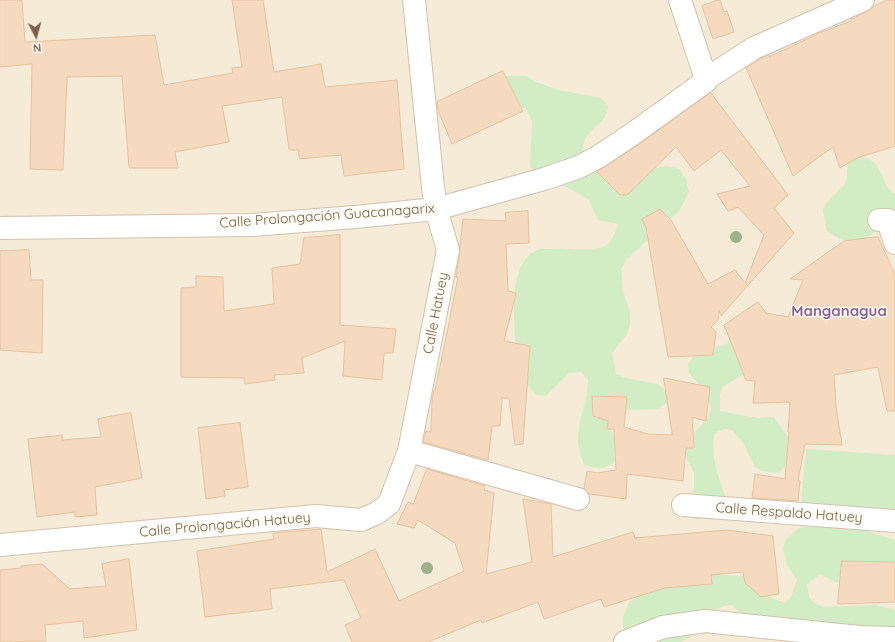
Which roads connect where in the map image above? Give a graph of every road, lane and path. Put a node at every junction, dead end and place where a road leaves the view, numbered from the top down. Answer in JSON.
{"nodes":[{"id":1,"x":414,"y":0,"type":"edge"},
{"id":2,"x":680,"y":0,"type":"edge"},
{"id":3,"x":863,"y":0,"type":"edge"},
{"id":4,"x":706,"y":79,"type":"junction"},
{"id":5,"x":436,"y":209,"type":"junction"},
{"id":6,"x":879,"y":220,"type":"dead end"},
{"id":7,"x":0,"y":228,"type":"edge"},
{"id":8,"x":895,"y":243,"type":"edge"},
{"id":9,"x":409,"y":451,"type":"junction"},
{"id":10,"x":578,"y":499,"type":"dead end"},
{"id":11,"x":683,"y":506,"type":"dead end"},
{"id":12,"x":895,"y":521,"type":"edge"},
{"id":13,"x":0,"y":544,"type":"edge"},
{"id":14,"x":895,"y":638,"type":"edge"},
{"id":15,"x":625,"y":642,"type":"edge"}],
"edges":[{"from":1,"to":5,"type":"street","name":"Calle Hatuey"},
{"from":2,"to":4,"type":"street"},
{"from":3,"to":4,"type":"street","name":"Calle Prolongación Guacanagarix"},
{"from":4,"to":5,"type":"street","name":"Calle Prolongación Guacanagarix"},
{"from":5,"to":7,"type":"street","name":"Calle Prolongación Guacanagarix"},
{"from":5,"to":9,"type":"street","name":"Calle Hatuey"},
{"from":6,"to":8,"type":"street"},
{"from":9,"to":10,"type":"street"},
{"from":9,"to":13,"type":"street","name":"Calle Prolongación Hatuey"},
{"from":11,"to":12,"type":"street","name":"Calle Respaldo Hatuey"},
{"from":14,"to":15,"type":"street"}]}
